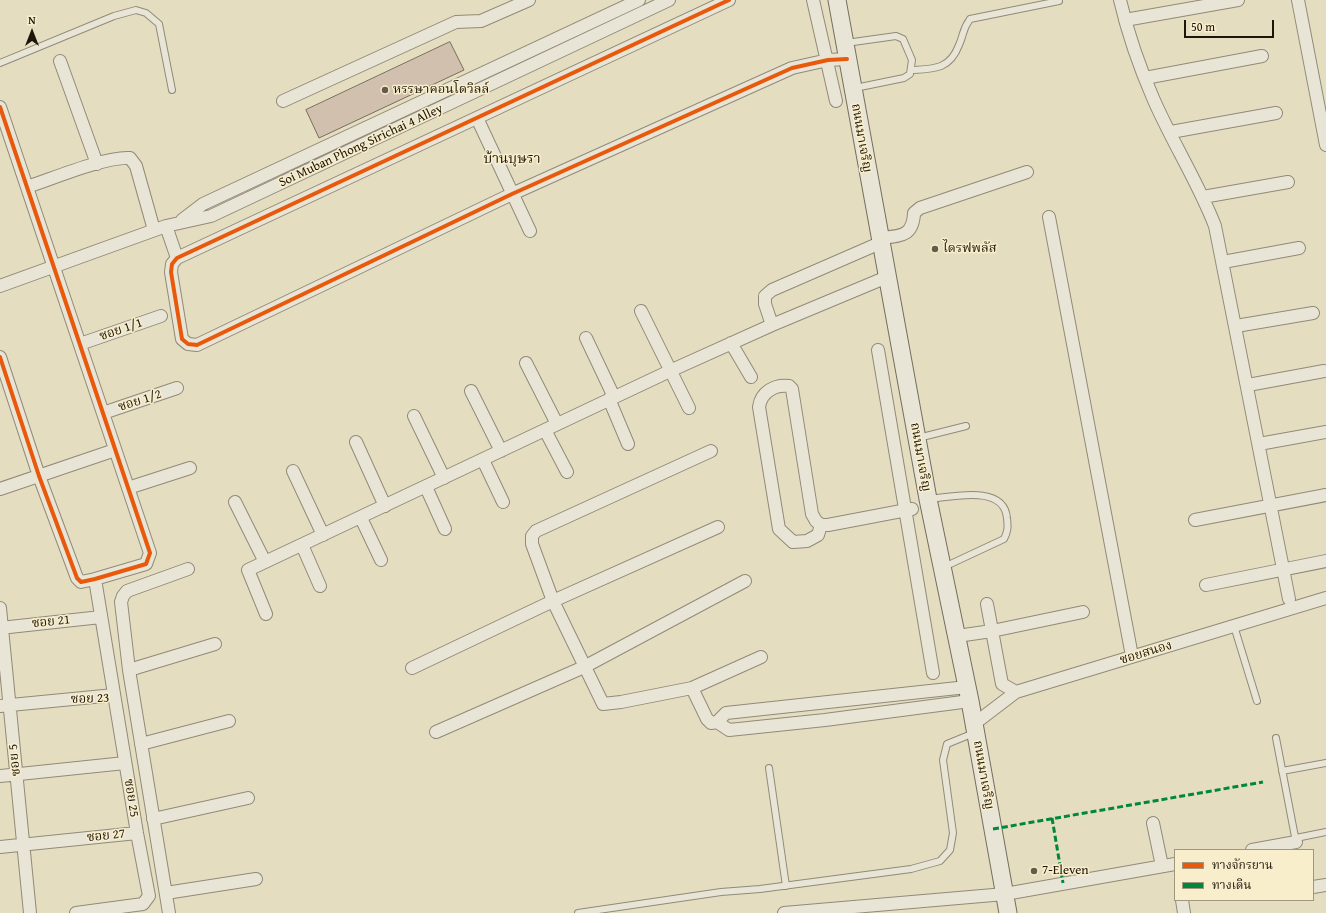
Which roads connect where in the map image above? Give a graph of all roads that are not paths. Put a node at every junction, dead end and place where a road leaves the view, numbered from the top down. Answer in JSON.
{"nodes":[{"id":1,"x":529,"y":0,"type":"edge"},
{"id":2,"x":639,"y":0,"type":"edge"},
{"id":3,"x":669,"y":0,"type":"edge"},
{"id":4,"x":729,"y":0,"type":"edge"},
{"id":5,"x":813,"y":0,"type":"edge"},
{"id":6,"x":837,"y":0,"type":"edge"},
{"id":7,"x":1120,"y":0,"type":"edge"},
{"id":8,"x":1238,"y":0,"type":"edge"},
{"id":9,"x":1298,"y":0,"type":"edge"},
{"id":10,"x":1059,"y":1,"type":"dead end"},
{"id":11,"x":1125,"y":20,"type":"junction"},
{"id":12,"x":845,"y":51,"type":"junction"},
{"id":13,"x":1262,"y":56,"type":"dead end"},
{"id":14,"x":60,"y":60,"type":"dead end"},
{"id":15,"x":828,"y":60,"type":"junction"},
{"id":16,"x":0,"y":63,"type":"edge"},
{"id":17,"x":912,"y":70,"type":"junction"},
{"id":18,"x":1145,"y":78,"type":"junction"},
{"id":19,"x":461,"y":84,"type":"junction"},
{"id":20,"x":852,"y":89,"type":"junction"},
{"id":21,"x":172,"y":90,"type":"dead end"},
{"id":22,"x":467,"y":97,"type":"junction"},
{"id":23,"x":836,"y":100,"type":"dead end"},
{"id":24,"x":283,"y":101,"type":"dead end"},
{"id":25,"x":0,"y":107,"type":"edge"},
{"id":26,"x":1276,"y":113,"type":"dead end"},
{"id":27,"x":477,"y":118,"type":"junction"},
{"id":28,"x":1171,"y":132,"type":"junction"},
{"id":29,"x":1326,"y":145,"type":"edge"},
{"id":30,"x":97,"y":164,"type":"junction"},
{"id":31,"x":1027,"y":172,"type":"dead end"},
{"id":32,"x":1288,"y":182,"type":"dead end"},
{"id":33,"x":27,"y":187,"type":"junction"},
{"id":34,"x":512,"y":194,"type":"junction"},
{"id":35,"x":1203,"y":197,"type":"junction"},
{"id":36,"x":1049,"y":217,"type":"dead end"},
{"id":37,"x":180,"y":222,"type":"junction"},
{"id":38,"x":166,"y":226,"type":"junction"},
{"id":39,"x":154,"y":230,"type":"junction"},
{"id":40,"x":530,"y":231,"type":"dead end"},
{"id":41,"x":880,"y":240,"type":"junction"},
{"id":42,"x":1299,"y":248,"type":"dead end"},
{"id":43,"x":178,"y":258,"type":"junction"},
{"id":44,"x":1223,"y":262,"type":"junction"},
{"id":45,"x":54,"y":268,"type":"junction"},
{"id":46,"x":887,"y":277,"type":"junction"},
{"id":47,"x":0,"y":286,"type":"edge"},
{"id":48,"x":641,"y":312,"type":"dead end"},
{"id":49,"x":1313,"y":313,"type":"dead end"},
{"id":50,"x":161,"y":316,"type":"dead end"},
{"id":51,"x":772,"y":324,"type":"junction"},
{"id":52,"x":1236,"y":326,"type":"junction"},
{"id":53,"x":586,"y":338,"type":"dead end"},
{"id":54,"x":732,"y":343,"type":"junction"},
{"id":55,"x":80,"y":344,"type":"junction"},
{"id":56,"x":878,"y":350,"type":"dead end"},
{"id":57,"x":0,"y":358,"type":"edge"},
{"id":58,"x":526,"y":363,"type":"dead end"},
{"id":59,"x":672,"y":370,"type":"junction"},
{"id":60,"x":1324,"y":371,"type":"dead end"},
{"id":61,"x":751,"y":377,"type":"dead end"},
{"id":62,"x":1248,"y":385,"type":"junction"},
{"id":63,"x":177,"y":388,"type":"dead end"},
{"id":64,"x":471,"y":391,"type":"dead end"},
{"id":65,"x":612,"y":398,"type":"junction"},
{"id":66,"x":689,"y":408,"type":"dead end"},
{"id":67,"x":103,"y":413,"type":"junction"},
{"id":68,"x":414,"y":416,"type":"dead end"},
{"id":69,"x":557,"y":424,"type":"junction"},
{"id":70,"x":966,"y":426,"type":"dead end"},
{"id":71,"x":545,"y":430,"type":"junction"},
{"id":72,"x":1326,"y":432,"type":"edge"},
{"id":73,"x":916,"y":438,"type":"junction"},
{"id":74,"x":356,"y":442,"type":"dead end"},
{"id":75,"x":628,"y":444,"type":"dead end"},
{"id":76,"x":1259,"y":444,"type":"junction"},
{"id":77,"x":115,"y":450,"type":"junction"},
{"id":78,"x":501,"y":451,"type":"junction"},
{"id":79,"x":711,"y":452,"type":"dead end"},
{"id":80,"x":483,"y":460,"type":"junction"},
{"id":81,"x":190,"y":468,"type":"dead end"},
{"id":82,"x":293,"y":472,"type":"dead end"},
{"id":83,"x":567,"y":472,"type":"dead end"},
{"id":84,"x":39,"y":476,"type":"junction"},
{"id":85,"x":444,"y":478,"type":"junction"},
{"id":86,"x":426,"y":487,"type":"junction"},
{"id":87,"x":128,"y":488,"type":"junction"},
{"id":88,"x":0,"y":489,"type":"edge"},
{"id":89,"x":1326,"y":495,"type":"edge"},
{"id":90,"x":235,"y":502,"type":"dead end"},
{"id":91,"x":503,"y":502,"type":"dead end"},
{"id":92,"x":929,"y":505,"type":"junction"},
{"id":93,"x":385,"y":506,"type":"junction"},
{"id":94,"x":1271,"y":506,"type":"junction"},
{"id":95,"x":908,"y":510,"type":"junction"},
{"id":96,"x":361,"y":518,"type":"junction"},
{"id":97,"x":1195,"y":520,"type":"dead end"},
{"id":98,"x":821,"y":525,"type":"junction"},
{"id":99,"x":718,"y":527,"type":"dead end"},
{"id":100,"x":445,"y":529,"type":"dead end"},
{"id":101,"x":323,"y":535,"type":"junction"},
{"id":102,"x":302,"y":545,"type":"junction"},
{"id":103,"x":381,"y":560,"type":"dead end"},
{"id":104,"x":1326,"y":561,"type":"edge"},
{"id":105,"x":265,"y":562,"type":"junction"},
{"id":106,"x":942,"y":568,"type":"junction"},
{"id":107,"x":188,"y":569,"type":"dead end"},
{"id":108,"x":1284,"y":571,"type":"junction"},
{"id":109,"x":95,"y":579,"type":"junction"},
{"id":110,"x":745,"y":581,"type":"dead end"},
{"id":111,"x":1206,"y":585,"type":"dead end"},
{"id":112,"x":320,"y":586,"type":"dead end"},
{"id":113,"x":1326,"y":598,"type":"edge"},
{"id":114,"x":1289,"y":599,"type":"dead end"},
{"id":115,"x":552,"y":601,"type":"junction"},
{"id":116,"x":988,"y":604,"type":"dead end"},
{"id":117,"x":0,"y":608,"type":"edge"},
{"id":118,"x":1083,"y":612,"type":"dead end"},
{"id":119,"x":266,"y":614,"type":"dead end"},
{"id":120,"x":101,"y":617,"type":"junction"},
{"id":121,"x":1234,"y":626,"type":"junction"},
{"id":122,"x":1,"y":627,"type":"edge"},
{"id":123,"x":992,"y":631,"type":"junction"},
{"id":124,"x":957,"y":636,"type":"junction"},
{"id":125,"x":215,"y":644,"type":"dead end"},
{"id":126,"x":1132,"y":656,"type":"junction"},
{"id":127,"x":761,"y":657,"type":"dead end"},
{"id":128,"x":584,"y":666,"type":"junction"},
{"id":129,"x":412,"y":668,"type":"dead end"},
{"id":130,"x":129,"y":670,"type":"junction"},
{"id":131,"x":933,"y":673,"type":"dead end"},
{"id":132,"x":692,"y":688,"type":"junction"},
{"id":133,"x":1016,"y":692,"type":"junction"},
{"id":134,"x":968,"y":694,"type":"junction"},
{"id":135,"x":114,"y":695,"type":"junction"},
{"id":136,"x":1257,"y":701,"type":"dead end"},
{"id":137,"x":5,"y":705,"type":"edge"},
{"id":138,"x":229,"y":721,"type":"dead end"},
{"id":139,"x":717,"y":722,"type":"junction"},
{"id":140,"x":975,"y":728,"type":"junction"},
{"id":141,"x":436,"y":732,"type":"dead end"},
{"id":142,"x":1276,"y":738,"type":"dead end"},
{"id":143,"x":141,"y":744,"type":"junction"},
{"id":144,"x":125,"y":763,"type":"junction"},
{"id":145,"x":1326,"y":763,"type":"edge"},
{"id":146,"x":769,"y":768,"type":"dead end"},
{"id":147,"x":1282,"y":771,"type":"junction"},
{"id":148,"x":17,"y":774,"type":"junction"},
{"id":149,"x":0,"y":776,"type":"edge"},
{"id":150,"x":248,"y":798,"type":"dead end"},
{"id":151,"x":154,"y":819,"type":"junction"},
{"id":152,"x":1153,"y":823,"type":"dead end"},
{"id":153,"x":1326,"y":832,"type":"edge"},
{"id":154,"x":137,"y":833,"type":"junction"},
{"id":155,"x":1296,"y":840,"type":"junction"},
{"id":156,"x":23,"y":845,"type":"junction"},
{"id":157,"x":0,"y":847,"type":"edge"},
{"id":158,"x":1256,"y":849,"type":"edge"},
{"id":159,"x":1174,"y":864,"type":"edge"},
{"id":160,"x":1162,"y":866,"type":"junction"},
{"id":161,"x":256,"y":879,"type":"dead end"},
{"id":162,"x":1326,"y":885,"type":"edge"},
{"id":163,"x":786,"y":886,"type":"junction"},
{"id":164,"x":1314,"y":887,"type":"edge"},
{"id":165,"x":166,"y":894,"type":"junction"},
{"id":166,"x":1005,"y":894,"type":"junction"},
{"id":167,"x":1182,"y":901,"type":"edge"},
{"id":168,"x":102,"y":911,"type":"edge"},
{"id":169,"x":30,"y":913,"type":"edge"},
{"id":170,"x":76,"y":913,"type":"edge"},
{"id":171,"x":169,"y":913,"type":"edge"},
{"id":172,"x":578,"y":913,"type":"edge"},
{"id":173,"x":784,"y":913,"type":"edge"},
{"id":174,"x":1008,"y":913,"type":"edge"},
{"id":175,"x":1184,"y":913,"type":"edge"}],
"edges":[{"from":1,"to":24,"type":"street"},
{"from":2,"to":19,"type":"street","name":"Soi Muban Phong Sirichai 4 Alley"},
{"from":3,"to":22,"type":"street","name":"Soi Muban Phong Sirichai 4 Alley"},
{"from":4,"to":27,"type":"street"},
{"from":5,"to":15,"type":"street"},
{"from":6,"to":12,"type":"main road","name":"ถนนมาเจริญ"},
{"from":7,"to":11,"type":"street"},
{"from":8,"to":11,"type":"street"},
{"from":9,"to":29,"type":"street"},
{"from":10,"to":17,"type":"lane"},
{"from":11,"to":18,"type":"street"},
{"from":12,"to":15,"type":"street"},
{"from":12,"to":17,"type":"lane"},
{"from":12,"to":20,"type":"main road","name":"ถนนมาเจริญ"},
{"from":13,"to":18,"type":"street"},
{"from":14,"to":30,"type":"street"},
{"from":15,"to":23,"type":"street"},
{"from":15,"to":34,"type":"street"},
{"from":16,"to":21,"type":"lane"},
{"from":17,"to":20,"type":"lane"},
{"from":18,"to":28,"type":"street"},
{"from":19,"to":22,"type":"street"},
{"from":19,"to":37,"type":"street","name":"Soi Muban Phong Sirichai 4 Alley"},
{"from":20,"to":41,"type":"main road","name":"ถนนมาเจริญ"},
{"from":22,"to":37,"type":"street","name":"Soi Muban Phong Sirichai 4 Alley"},
{"from":25,"to":33,"type":"street"},
{"from":26,"to":28,"type":"street"},
{"from":27,"to":34,"type":"street"},
{"from":27,"to":43,"type":"street"},
{"from":28,"to":35,"type":"street"},
{"from":30,"to":33,"type":"street"},
{"from":30,"to":39,"type":"street"},
{"from":31,"to":41,"type":"street"},
{"from":32,"to":35,"type":"street"},
{"from":33,"to":45,"type":"street"},
{"from":34,"to":40,"type":"street"},
{"from":34,"to":43,"type":"street"},
{"from":35,"to":44,"type":"street"},
{"from":36,"to":126,"type":"street"},
{"from":37,"to":38,"type":"street","name":"Soi Muban Phong Sirichai 4 Alley"},
{"from":38,"to":39,"type":"street","name":"Soi Muban Phong Sirichai 4 Alley"},
{"from":38,"to":43,"type":"street"},
{"from":39,"to":45,"type":"street","name":"Soi Muban Phong Sirichai 4 Alley"},
{"from":41,"to":46,"type":"main road","name":"ถนนมาเจริญ"},
{"from":41,"to":51,"type":"street"},
{"from":42,"to":44,"type":"street"},
{"from":44,"to":52,"type":"street"},
{"from":45,"to":47,"type":"street","name":"Soi Muban Phong Sirichai 4 Alley"},
{"from":45,"to":55,"type":"street"},
{"from":46,"to":51,"type":"street"},
{"from":46,"to":73,"type":"main road","name":"ถนนมาเจริญ"},
{"from":48,"to":59,"type":"street"},
{"from":49,"to":52,"type":"street"},
{"from":50,"to":55,"type":"street","name":"ซอย 1/1"},
{"from":51,"to":54,"type":"street"},
{"from":52,"to":62,"type":"street"},
{"from":53,"to":65,"type":"street"},
{"from":54,"to":59,"type":"street"},
{"from":54,"to":61,"type":"street"},
{"from":55,"to":67,"type":"street"},
{"from":56,"to":95,"type":"street"},
{"from":57,"to":84,"type":"street"},
{"from":58,"to":69,"type":"street"},
{"from":59,"to":65,"type":"street"},
{"from":59,"to":66,"type":"street"},
{"from":60,"to":62,"type":"street"},
{"from":62,"to":76,"type":"street"},
{"from":63,"to":67,"type":"street","name":"ซอย 1/2"},
{"from":64,"to":78,"type":"street"},
{"from":65,"to":69,"type":"street"},
{"from":65,"to":75,"type":"street"},
{"from":67,"to":77,"type":"street"},
{"from":68,"to":85,"type":"street"},
{"from":69,"to":71,"type":"street"},
{"from":70,"to":73,"type":"lane"},
{"from":71,"to":78,"type":"street"},
{"from":71,"to":83,"type":"street"},
{"from":72,"to":76,"type":"street"},
{"from":73,"to":92,"type":"main road","name":"ถนนมาเจริญ"},
{"from":74,"to":93,"type":"street"},
{"from":76,"to":94,"type":"street"},
{"from":77,"to":84,"type":"street"},
{"from":77,"to":87,"type":"street"},
{"from":78,"to":80,"type":"street"},
{"from":79,"to":115,"type":"street"},
{"from":80,"to":85,"type":"street"},
{"from":80,"to":91,"type":"street"},
{"from":81,"to":87,"type":"street"},
{"from":82,"to":101,"type":"street"},
{"from":84,"to":88,"type":"street"},
{"from":84,"to":109,"type":"street"},
{"from":85,"to":86,"type":"street"},
{"from":86,"to":93,"type":"street"},
{"from":86,"to":100,"type":"street"},
{"from":87,"to":109,"type":"street"},
{"from":89,"to":94,"type":"street"},
{"from":90,"to":105,"type":"street"},
{"from":92,"to":95,"type":"street"},
{"from":92,"to":106,"type":"main road","name":"ถนนมาเจริญ"},
{"from":92,"to":106,"type":"lane"},
{"from":93,"to":96,"type":"street"},
{"from":94,"to":97,"type":"street"},
{"from":94,"to":108,"type":"street"},
{"from":95,"to":98,"type":"street"},
{"from":95,"to":131,"type":"street"},
{"from":96,"to":101,"type":"street"},
{"from":96,"to":103,"type":"street"},
{"from":98,"to":98,"type":"street"},
{"from":99,"to":115,"type":"street"},
{"from":101,"to":102,"type":"street"},
{"from":102,"to":105,"type":"street"},
{"from":102,"to":112,"type":"street"},
{"from":104,"to":108,"type":"street"},
{"from":105,"to":119,"type":"street"},
{"from":106,"to":124,"type":"main road","name":"ถนนมาเจริญ"},
{"from":107,"to":130,"type":"street"},
{"from":108,"to":111,"type":"street"},
{"from":108,"to":114,"type":"street"},
{"from":109,"to":120,"type":"street"},
{"from":110,"to":128,"type":"street"},
{"from":113,"to":121,"type":"street","name":"ซอยสนอง"},
{"from":115,"to":128,"type":"street"},
{"from":115,"to":129,"type":"street"},
{"from":116,"to":123,"type":"street"},
{"from":117,"to":122,"type":"street","name":"ซอย 5"},
{"from":118,"to":123,"type":"street"},
{"from":120,"to":122,"type":"street","name":"ซอย 21"},
{"from":120,"to":135,"type":"street"},
{"from":121,"to":126,"type":"street","name":"ซอยสนอง"},
{"from":121,"to":136,"type":"lane"},
{"from":122,"to":137,"type":"street","name":"ซอย 5"},
{"from":123,"to":124,"type":"street"},
{"from":123,"to":133,"type":"street"},
{"from":124,"to":134,"type":"main road","name":"ถนนมาเจริญ"},
{"from":125,"to":130,"type":"street"},
{"from":126,"to":133,"type":"street","name":"ซอยสนอง"},
{"from":127,"to":132,"type":"street"},
{"from":128,"to":132,"type":"street"},
{"from":128,"to":141,"type":"street"},
{"from":130,"to":143,"type":"street"},
{"from":132,"to":139,"type":"street"},
{"from":133,"to":140,"type":"street","name":"ซอยสนอง"},
{"from":134,"to":139,"type":"street"},
{"from":134,"to":139,"type":"street"},
{"from":134,"to":140,"type":"main road","name":"ถนนมาเจริญ"},
{"from":135,"to":137,"type":"street","name":"ซอย 23"},
{"from":135,"to":144,"type":"street","name":"ซอย 23"},
{"from":137,"to":148,"type":"street","name":"ซอย 5"},
{"from":138,"to":143,"type":"street"},
{"from":140,"to":163,"type":"lane"},
{"from":140,"to":166,"type":"main road","name":"ถนนมาเจริญ"},
{"from":142,"to":147,"type":"lane"},
{"from":143,"to":151,"type":"street"},
{"from":144,"to":148,"type":"street"},
{"from":144,"to":154,"type":"street","name":"ซอย 25"},
{"from":145,"to":147,"type":"lane"},
{"from":146,"to":163,"type":"lane"},
{"from":147,"to":155,"type":"lane"},
{"from":148,"to":149,"type":"street"},
{"from":148,"to":156,"type":"street","name":"ซอย 5"},
{"from":150,"to":151,"type":"street"},
{"from":151,"to":165,"type":"street"},
{"from":152,"to":160,"type":"street"},
{"from":153,"to":155,"type":"lane"},
{"from":154,"to":156,"type":"street","name":"ซอย 27"},
{"from":154,"to":168,"type":"street","name":"ซอย 27"},
{"from":155,"to":158,"type":"street"},
{"from":156,"to":157,"type":"street","name":"ซอย 27"},
{"from":156,"to":169,"type":"street","name":"ซอย 5"},
{"from":159,"to":160,"type":"street"},
{"from":160,"to":166,"type":"street"},
{"from":161,"to":165,"type":"street"},
{"from":162,"to":164,"type":"street"},
{"from":163,"to":172,"type":"lane"},
{"from":165,"to":171,"type":"street"},
{"from":166,"to":173,"type":"street"},
{"from":166,"to":174,"type":"main road","name":"ถนนมาเจริญ"},
{"from":167,"to":175,"type":"street"},
{"from":168,"to":170,"type":"street"}]}
